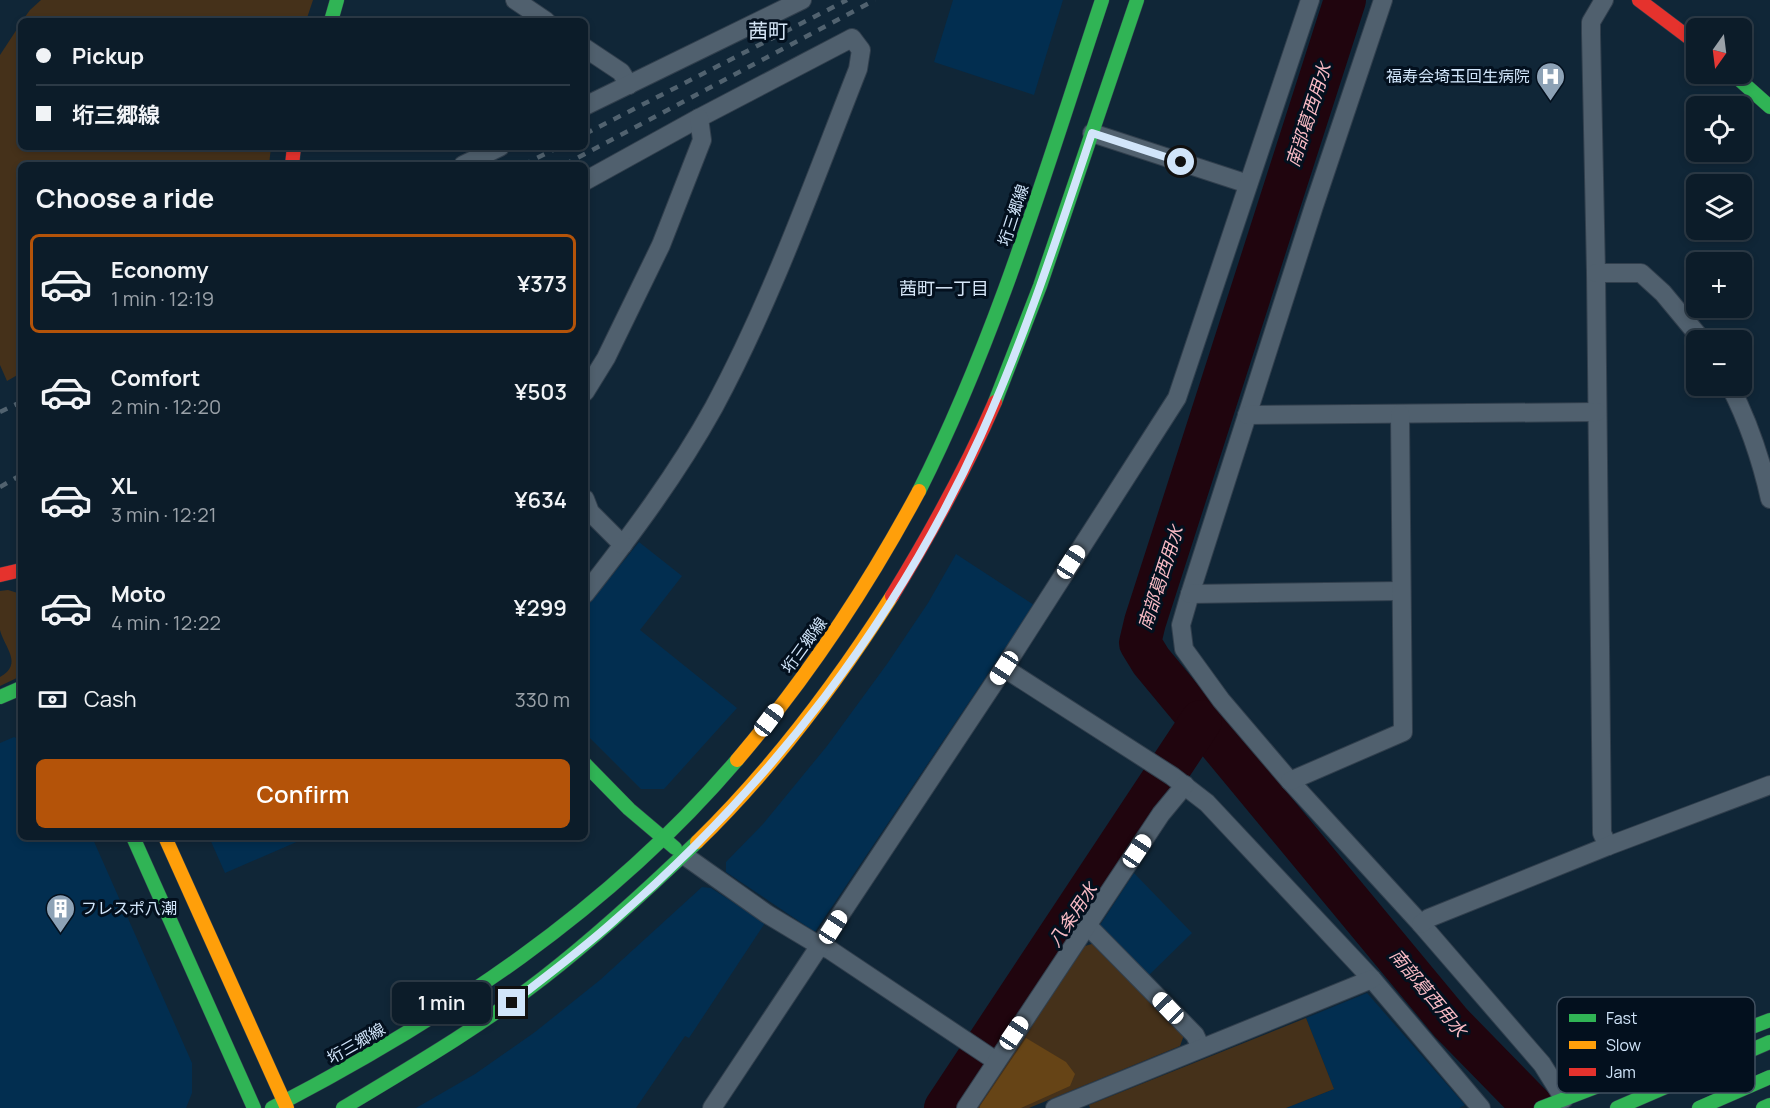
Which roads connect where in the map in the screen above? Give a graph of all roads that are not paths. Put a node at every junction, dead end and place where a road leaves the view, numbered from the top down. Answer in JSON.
{"nodes":[{"id":1,"x":337,"y":0,"type":"edge"},
{"id":2,"x":515,"y":0,"type":"edge"},
{"id":3,"x":802,"y":0,"type":"edge"},
{"id":4,"x":1102,"y":0,"type":"edge"},
{"id":5,"x":1137,"y":0,"type":"edge"},
{"id":6,"x":1310,"y":0,"type":"edge"},
{"id":7,"x":1383,"y":0,"type":"edge"},
{"id":8,"x":1604,"y":0,"type":"edge"},
{"id":9,"x":1639,"y":0,"type":"edge"},
{"id":10,"x":332,"y":18,"type":"edge"},
{"id":11,"x":542,"y":18,"type":"edge"},
{"id":12,"x":1686,"y":35,"type":"edge"},
{"id":13,"x":588,"y":50,"type":"edge"},
{"id":14,"x":1745,"y":84,"type":"edge"},
{"id":15,"x":629,"y":85,"type":"junction"},
{"id":16,"x":1769,"y":104,"type":"edge"},
{"id":17,"x":588,"y":105,"type":"edge"},
{"id":18,"x":699,"y":118,"type":"junction"},
{"id":19,"x":1092,"y":133,"type":"junction"},
{"id":20,"x":494,"y":150,"type":"edge"},
{"id":21,"x":469,"y":162,"type":"edge"},
{"id":22,"x":588,"y":179,"type":"edge"},
{"id":23,"x":1248,"y":184,"type":"junction"},
{"id":24,"x":1596,"y":273,"type":"junction"},
{"id":25,"x":1694,"y":330,"type":"edge"},
{"id":26,"x":588,"y":387,"type":"edge"},
{"id":27,"x":1735,"y":396,"type":"edge"},
{"id":28,"x":1597,"y":412,"type":"junction"},
{"id":29,"x":1400,"y":414,"type":"junction"},
{"id":30,"x":1247,"y":415,"type":"junction"},
{"id":31,"x":1770,"y":499,"type":"edge"},
{"id":32,"x":588,"y":507,"type":"edge"},
{"id":33,"x":623,"y":545,"type":"junction"},
{"id":34,"x":18,"y":571,"type":"edge"},
{"id":35,"x":0,"y":575,"type":"edge"},
{"id":36,"x":588,"y":590,"type":"edge"},
{"id":37,"x":1401,"y":591,"type":"junction"},
{"id":38,"x":1190,"y":594,"type":"junction"},
{"id":39,"x":1004,"y":668,"type":"junction"},
{"id":40,"x":18,"y":691,"type":"edge"},
{"id":41,"x":2,"y":696,"type":"edge"},
{"id":42,"x":588,"y":767,"type":"edge"},
{"id":43,"x":1172,"y":777,"type":"junction"},
{"id":44,"x":1290,"y":781,"type":"junction"},
{"id":45,"x":1770,"y":785,"type":"edge"},
{"id":46,"x":663,"y":837,"type":"junction"},
{"id":47,"x":134,"y":840,"type":"edge"},
{"id":48,"x":166,"y":840,"type":"edge"},
{"id":49,"x":1608,"y":846,"type":"junction"},
{"id":50,"x":685,"y":856,"type":"junction"},
{"id":51,"x":1421,"y":924,"type":"junction"},
{"id":52,"x":1088,"y":925,"type":"junction"},
{"id":53,"x":820,"y":946,"type":"junction"},
{"id":54,"x":1372,"y":979,"type":"junction"},
{"id":55,"x":1770,"y":1020,"type":"edge"},
{"id":56,"x":1755,"y":1026,"type":"edge"},
{"id":57,"x":1770,"y":1042,"type":"edge"},
{"id":58,"x":1201,"y":1048,"type":"junction"},
{"id":59,"x":1755,"y":1048,"type":"edge"},
{"id":60,"x":996,"y":1061,"type":"junction"},
{"id":61,"x":1770,"y":1077,"type":"edge"},
{"id":62,"x":1755,"y":1084,"type":"edge"},
{"id":63,"x":1557,"y":1088,"type":"edge"},
{"id":64,"x":1560,"y":1093,"type":"edge"},
{"id":65,"x":1580,"y":1093,"type":"edge"},
{"id":66,"x":1652,"y":1093,"type":"edge"},
{"id":67,"x":1733,"y":1093,"type":"edge"},
{"id":68,"x":1564,"y":1099,"type":"junction"},
{"id":69,"x":1770,"y":1105,"type":"edge"},
{"id":70,"x":281,"y":1106,"type":"edge"},
{"id":71,"x":254,"y":1108,"type":"edge"},
{"id":72,"x":343,"y":1108,"type":"edge"},
{"id":73,"x":712,"y":1108,"type":"edge"},
{"id":74,"x":966,"y":1108,"type":"edge"},
{"id":75,"x":1055,"y":1108,"type":"edge"},
{"id":76,"x":1481,"y":1108,"type":"edge"},
{"id":77,"x":1541,"y":1108,"type":"edge"},
{"id":78,"x":1617,"y":1108,"type":"edge"},
{"id":79,"x":1699,"y":1108,"type":"edge"},
{"id":80,"x":1763,"y":1108,"type":"edge"}],
"edges":[{"from":1,"to":10,"type":"main road"},
{"from":2,"to":11,"type":"street"},
{"from":3,"to":15,"type":"street"},
{"from":4,"to":46,"type":"main road","name":"垳三郷線"},
{"from":5,"to":19,"type":"main road"},
{"from":6,"to":23,"type":"street"},
{"from":7,"to":30,"type":"street"},
{"from":8,"to":24,"type":"street"},
{"from":9,"to":12,"type":"main road"},
{"from":13,"to":15,"type":"street"},
{"from":14,"to":16,"type":"main road"},
{"from":15,"to":17,"type":"street"},
{"from":18,"to":22,"type":"street"},
{"from":18,"to":26,"type":"street"},
{"from":18,"to":33,"type":"street"},
{"from":19,"to":23,"type":"street"},
{"from":19,"to":50,"type":"main road"},
{"from":20,"to":21,"type":"street"},
{"from":23,"to":39,"type":"street"},
{"from":24,"to":25,"type":"street"},
{"from":24,"to":28,"type":"street"},
{"from":27,"to":31,"type":"street"},
{"from":28,"to":29,"type":"street"},
{"from":28,"to":49,"type":"street"},
{"from":29,"to":30,"type":"street"},
{"from":29,"to":37,"type":"street"},
{"from":30,"to":38,"type":"street"},
{"from":32,"to":33,"type":"street"},
{"from":33,"to":36,"type":"street"},
{"from":34,"to":35,"type":"main road"},
{"from":37,"to":38,"type":"street"},
{"from":37,"to":44,"type":"street"},
{"from":38,"to":44,"type":"street"},
{"from":39,"to":43,"type":"street"},
{"from":39,"to":53,"type":"street"},
{"from":40,"to":41,"type":"main road"},
{"from":42,"to":46,"type":"main road"},
{"from":43,"to":52,"type":"street"},
{"from":43,"to":54,"type":"street"},
{"from":44,"to":51,"type":"street"},
{"from":45,"to":49,"type":"street"},
{"from":46,"to":50,"type":"main road"},
{"from":46,"to":70,"type":"main road","name":"垳三郷線"},
{"from":47,"to":71,"type":"main road"},
{"from":48,"to":70,"type":"main road"},
{"from":49,"to":51,"type":"street"},
{"from":50,"to":53,"type":"street"},
{"from":50,"to":72,"type":"main road"},
{"from":51,"to":63,"type":"street"},
{"from":52,"to":58,"type":"street"},
{"from":52,"to":60,"type":"street"},
{"from":53,"to":60,"type":"street"},
{"from":53,"to":73,"type":"street"},
{"from":54,"to":58,"type":"street"},
{"from":54,"to":76,"type":"street"},
{"from":55,"to":56,"type":"main road"},
{"from":57,"to":59,"type":"main road"},
{"from":58,"to":75,"type":"street"},
{"from":60,"to":74,"type":"street"},
{"from":61,"to":62,"type":"main road"},
{"from":64,"to":68,"type":"street"},
{"from":65,"to":68,"type":"main road"},
{"from":66,"to":78,"type":"main road"},
{"from":67,"to":79,"type":"main road"},
{"from":68,"to":77,"type":"main road"},
{"from":69,"to":80,"type":"main road"}]}
